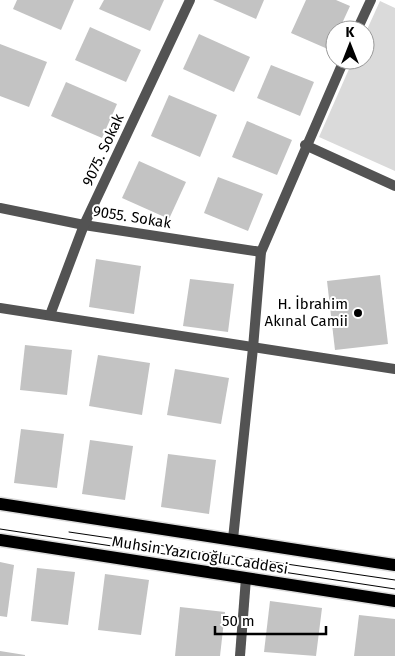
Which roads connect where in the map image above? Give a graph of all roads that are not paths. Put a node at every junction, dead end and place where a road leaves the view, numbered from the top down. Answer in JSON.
{"nodes":[{"id":1,"x":190,"y":0,"type":"edge"},
{"id":2,"x":371,"y":0,"type":"edge"},
{"id":3,"x":362,"y":20,"type":"edge"},
{"id":4,"x":340,"y":70,"type":"edge"},
{"id":5,"x":306,"y":145,"type":"junction"},
{"id":6,"x":395,"y":186,"type":"edge"},
{"id":7,"x":0,"y":208,"type":"edge"},
{"id":8,"x":84,"y":225,"type":"junction"},
{"id":9,"x":261,"y":252,"type":"junction"},
{"id":10,"x":0,"y":308,"type":"edge"},
{"id":11,"x":50,"y":316,"type":"junction"},
{"id":12,"x":253,"y":348,"type":"junction"},
{"id":13,"x":395,"y":370,"type":"edge"},
{"id":14,"x":0,"y":504,"type":"edge"},
{"id":15,"x":233,"y":539,"type":"junction"},
{"id":16,"x":0,"y":540,"type":"edge"},
{"id":17,"x":395,"y":564,"type":"edge"},
{"id":18,"x":246,"y":578,"type":"junction"},
{"id":19,"x":395,"y":601,"type":"edge"},
{"id":20,"x":240,"y":656,"type":"edge"}],
"edges":[{"from":1,"to":8,"type":"street","name":"9075. Sokak"},
{"from":2,"to":3,"type":"street"},
{"from":4,"to":5,"type":"street"},
{"from":5,"to":6,"type":"street"},
{"from":5,"to":9,"type":"street"},
{"from":7,"to":8,"type":"street","name":"9055. Sokak"},
{"from":8,"to":9,"type":"street","name":"9055. Sokak"},
{"from":8,"to":11,"type":"street","name":"9075. Sokak"},
{"from":9,"to":12,"type":"street"},
{"from":10,"to":11,"type":"street"},
{"from":11,"to":12,"type":"street"},
{"from":12,"to":13,"type":"street"},
{"from":12,"to":15,"type":"street"},
{"from":14,"to":15,"type":"main road","name":"Muhsin Yazıcıoğlu Caddesi"},
{"from":15,"to":17,"type":"main road","name":"Muhsin Yazıcıoğlu Caddesi"},
{"from":16,"to":18,"type":"main road","name":"Muhsin Yazıcıoğlu Caddesi"},
{"from":18,"to":19,"type":"main road","name":"Muhsin Yazıcıoğlu Caddesi"},
{"from":18,"to":20,"type":"street"}]}
